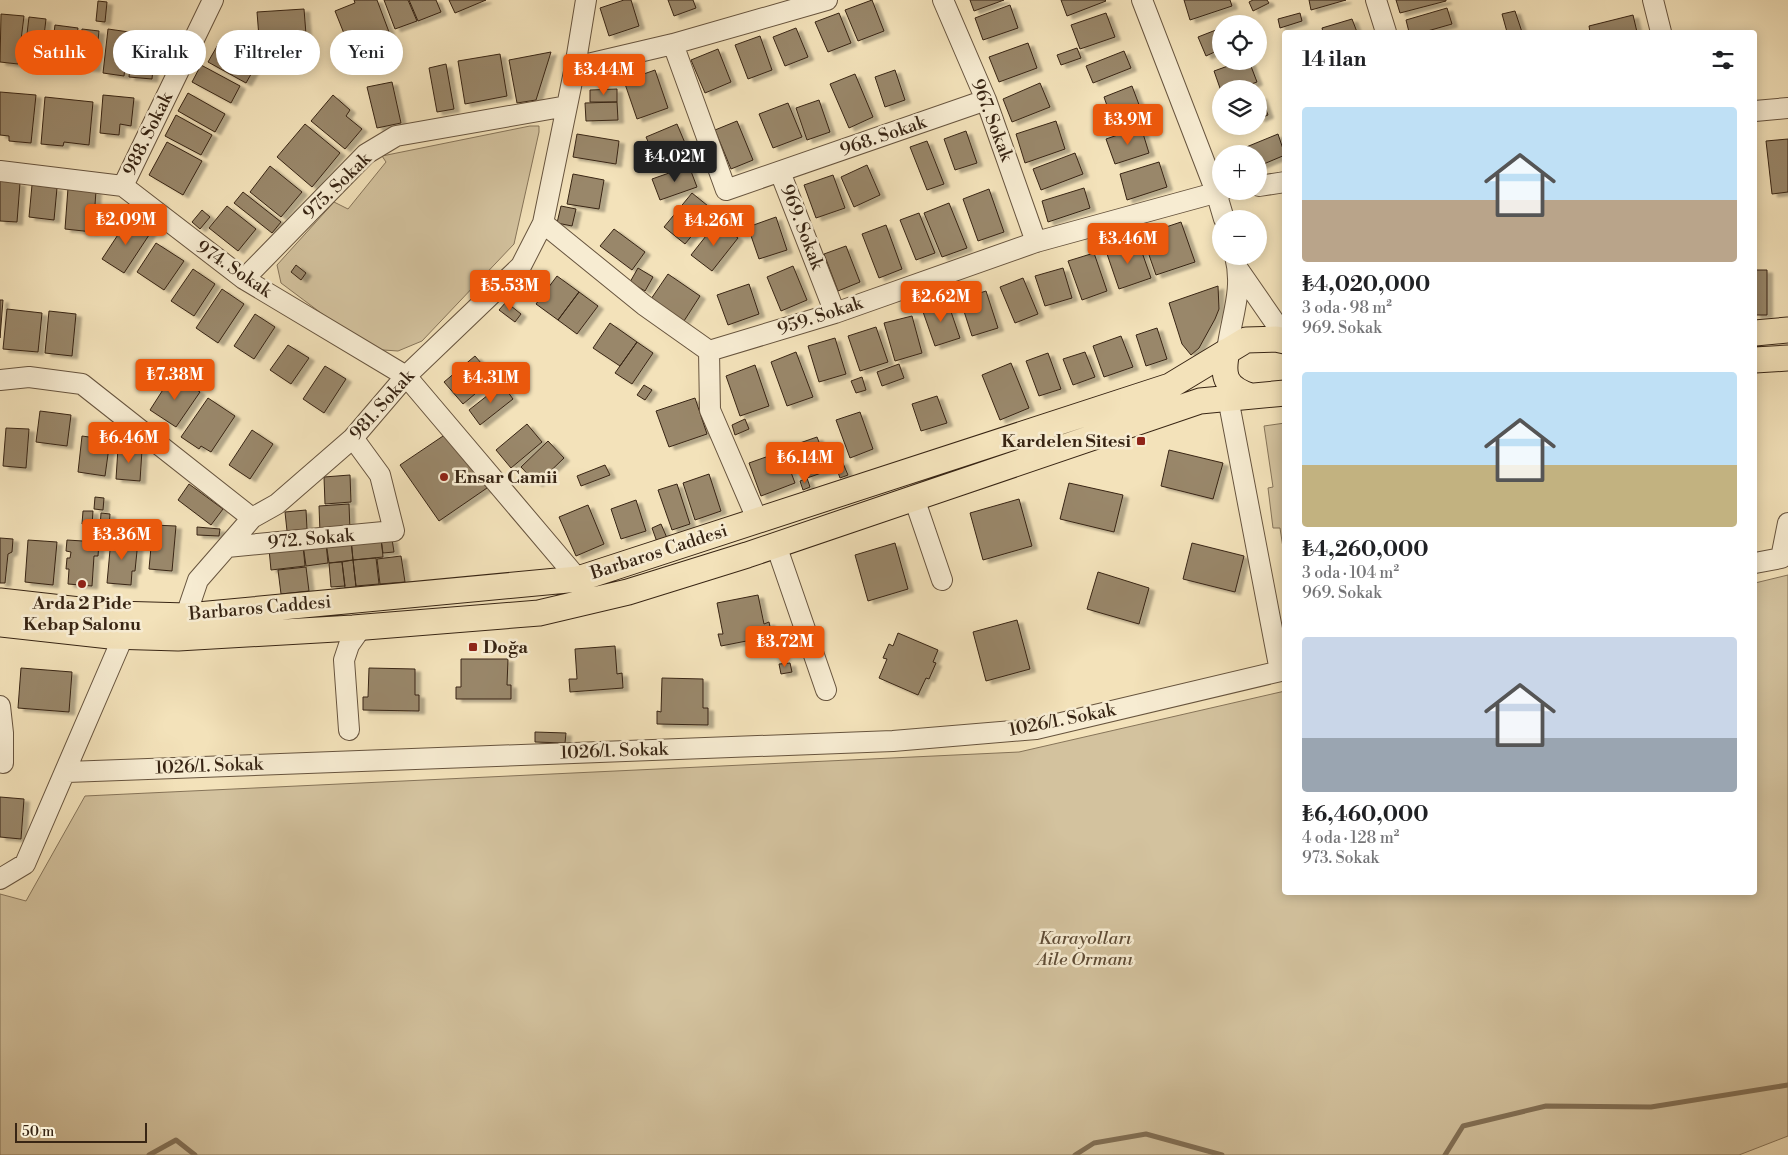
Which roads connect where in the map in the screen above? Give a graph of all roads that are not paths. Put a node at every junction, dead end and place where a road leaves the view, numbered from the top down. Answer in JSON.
{"nodes":[{"id":1,"x":213,"y":0,"type":"edge"},
{"id":2,"x":586,"y":0,"type":"edge"},
{"id":3,"x":827,"y":0,"type":"edge"},
{"id":4,"x":943,"y":0,"type":"edge"},
{"id":5,"x":1142,"y":0,"type":"edge"},
{"id":6,"x":1376,"y":0,"type":"edge"},
{"id":7,"x":1653,"y":0,"type":"edge"},
{"id":8,"x":1385,"y":30,"type":"edge"},
{"id":9,"x":1660,"y":30,"type":"edge"},
{"id":10,"x":673,"y":44,"type":"junction"},
{"id":11,"x":575,"y":67,"type":"junction"},
{"id":12,"x":986,"y":100,"type":"junction"},
{"id":13,"x":567,"y":106,"type":"junction"},
{"id":14,"x":1788,"y":108,"type":"edge"},
{"id":15,"x":1757,"y":111,"type":"edge"},
{"id":16,"x":0,"y":171,"type":"edge"},
{"id":17,"x":780,"y":172,"type":"junction"},
{"id":18,"x":1212,"y":175,"type":"edge"},
{"id":19,"x":1282,"y":182,"type":"edge"},
{"id":20,"x":1267,"y":185,"type":"edge"},
{"id":21,"x":123,"y":186,"type":"junction"},
{"id":22,"x":1212,"y":194,"type":"edge"},
{"id":23,"x":543,"y":223,"type":"junction"},
{"id":24,"x":1036,"y":242,"type":"junction"},
{"id":25,"x":1236,"y":265,"type":"edge"},
{"id":26,"x":1237,"y":265,"type":"edge"},
{"id":27,"x":244,"y":279,"type":"junction"},
{"id":28,"x":835,"y":313,"type":"junction"},
{"id":29,"x":1788,"y":330,"type":"edge"},
{"id":30,"x":1282,"y":332,"type":"edge"},
{"id":31,"x":1757,"y":333,"type":"edge"},
{"id":32,"x":1282,"y":340,"type":"edge"},
{"id":33,"x":709,"y":351,"type":"junction"},
{"id":34,"x":1227,"y":351,"type":"junction"},
{"id":35,"x":1788,"y":358,"type":"edge"},
{"id":36,"x":1757,"y":360,"type":"edge"},
{"id":37,"x":406,"y":376,"type":"junction"},
{"id":38,"x":0,"y":380,"type":"edge"},
{"id":39,"x":1282,"y":393,"type":"edge"},
{"id":40,"x":1239,"y":397,"type":"junction"},
{"id":41,"x":353,"y":438,"type":"junction"},
{"id":42,"x":914,"y":498,"type":"junction"},
{"id":43,"x":252,"y":518,"type":"junction"},
{"id":44,"x":757,"y":519,"type":"junction"},
{"id":45,"x":1788,"y":523,"type":"edge"},
{"id":46,"x":776,"y":545,"type":"junction"},
{"id":47,"x":227,"y":546,"type":"junction"},
{"id":48,"x":1757,"y":563,"type":"edge"},
{"id":49,"x":578,"y":579,"type":"junction"},
{"id":50,"x":942,"y":580,"type":"dead end"},
{"id":51,"x":0,"y":601,"type":"edge"},
{"id":52,"x":0,"y":624,"type":"edge"},
{"id":53,"x":183,"y":627,"type":"junction"},
{"id":54,"x":361,"y":628,"type":"junction"},
{"id":55,"x":124,"y":637,"type":"junction"},
{"id":56,"x":1282,"y":665,"type":"edge"},
{"id":57,"x":1282,"y":671,"type":"edge"},
{"id":58,"x":826,"y":690,"type":"dead end"},
{"id":59,"x":0,"y":706,"type":"edge"},
{"id":60,"x":350,"y":730,"type":"dead end"},
{"id":61,"x":3,"y":763,"type":"dead end"},
{"id":62,"x":66,"y":772,"type":"junction"},
{"id":63,"x":0,"y":879,"type":"edge"}],
"edges":[{"from":1,"to":21,"type":"street","name":"988. Sokak"},
{"from":2,"to":11,"type":"street","name":"981. Sokak"},
{"from":3,"to":10,"type":"street"},
{"from":4,"to":12,"type":"street","name":"967. Sokak"},
{"from":5,"to":18,"type":"street"},
{"from":6,"to":8,"type":"street"},
{"from":7,"to":9,"type":"street"},
{"from":10,"to":11,"type":"street"},
{"from":10,"to":17,"type":"street","name":"969. Sokak"},
{"from":11,"to":13,"type":"street","name":"981. Sokak"},
{"from":12,"to":17,"type":"street","name":"968. Sokak"},
{"from":12,"to":24,"type":"street","name":"967. Sokak"},
{"from":13,"to":23,"type":"street","name":"981. Sokak"},
{"from":13,"to":27,"type":"street","name":"975. Sokak"},
{"from":14,"to":15,"type":"street"},
{"from":16,"to":21,"type":"street"},
{"from":17,"to":28,"type":"street","name":"969. Sokak"},
{"from":19,"to":20,"type":"street"},
{"from":21,"to":27,"type":"street","name":"974. Sokak"},
{"from":22,"to":24,"type":"street","name":"959. Sokak"},
{"from":23,"to":33,"type":"street"},
{"from":23,"to":37,"type":"street","name":"981. Sokak"},
{"from":24,"to":28,"type":"street","name":"959. Sokak"},
{"from":25,"to":34,"type":"street"},
{"from":26,"to":30,"type":"street"},
{"from":27,"to":37,"type":"street","name":"974. Sokak"},
{"from":28,"to":33,"type":"street","name":"959. Sokak"},
{"from":29,"to":31,"type":"main road"},
{"from":32,"to":34,"type":"main road","name":"Barbaros Caddesi"},
{"from":33,"to":44,"type":"street"},
{"from":34,"to":40,"type":"main road"},
{"from":34,"to":44,"type":"main road","name":"Barbaros Caddesi"},
{"from":35,"to":36,"type":"main road"},
{"from":37,"to":41,"type":"street","name":"981. Sokak"},
{"from":37,"to":49,"type":"street","name":"974. Sokak"},
{"from":38,"to":43,"type":"street"},
{"from":39,"to":40,"type":"main road","name":"Barbaros Caddesi"},
{"from":40,"to":42,"type":"main road","name":"Barbaros Caddesi"},
{"from":40,"to":56,"type":"street"},
{"from":41,"to":43,"type":"street","name":"981. Sokak"},
{"from":41,"to":47,"type":"street","name":"972. Sokak"},
{"from":42,"to":46,"type":"main road","name":"Barbaros Caddesi"},
{"from":42,"to":50,"type":"street"},
{"from":43,"to":47,"type":"street","name":"981. Sokak"},
{"from":44,"to":49,"type":"main road","name":"Barbaros Caddesi"},
{"from":45,"to":48,"type":"street"},
{"from":46,"to":54,"type":"main road","name":"Barbaros Caddesi"},
{"from":46,"to":58,"type":"street"},
{"from":47,"to":53,"type":"street","name":"981. Sokak"},
{"from":49,"to":53,"type":"main road","name":"Barbaros Caddesi"},
{"from":51,"to":53,"type":"main road","name":"Barbaros Caddesi"},
{"from":52,"to":55,"type":"main road","name":"Barbaros Caddesi"},
{"from":53,"to":54,"type":"main road","name":"Barbaros Caddesi"},
{"from":53,"to":55,"type":"main road","name":"Barbaros Caddesi"},
{"from":54,"to":60,"type":"street"},
{"from":55,"to":62,"type":"street"},
{"from":57,"to":62,"type":"street","name":"1026/1. Sokak"},
{"from":59,"to":61,"type":"street"},
{"from":62,"to":63,"type":"street"}]}
